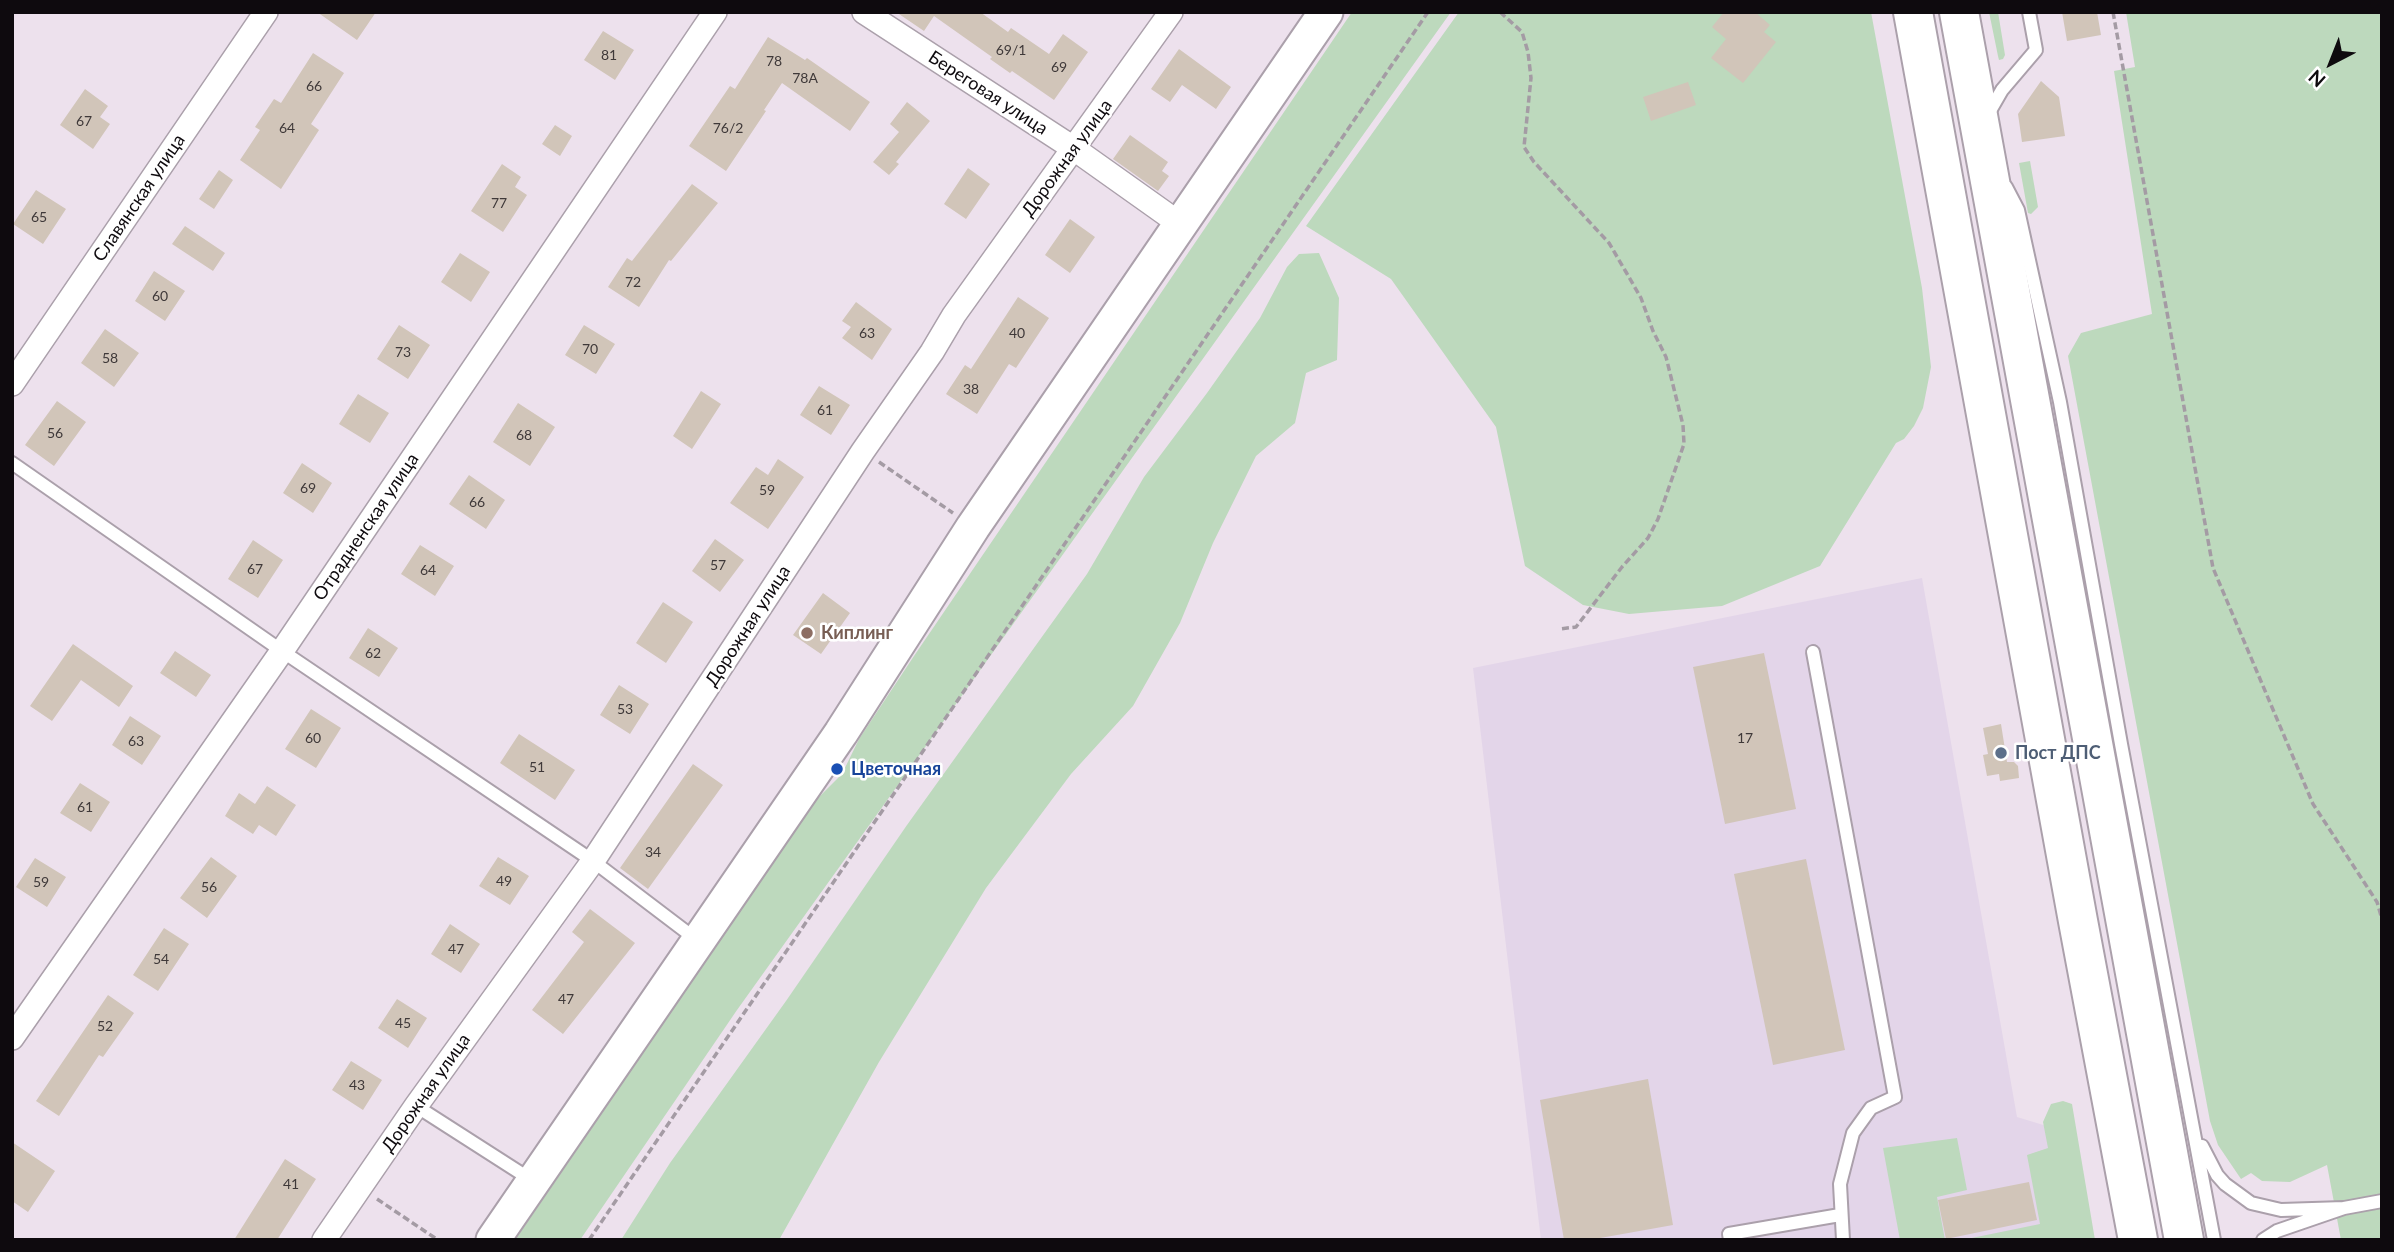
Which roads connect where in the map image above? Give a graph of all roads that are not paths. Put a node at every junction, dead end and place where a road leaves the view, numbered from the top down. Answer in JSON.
{"nodes":[{"id":1,"x":266,"y":12,"type":"edge"},
{"id":2,"x":715,"y":12,"type":"edge"},
{"id":3,"x":864,"y":12,"type":"edge"},
{"id":4,"x":1171,"y":12,"type":"edge"},
{"id":5,"x":1326,"y":12,"type":"edge"},
{"id":6,"x":1913,"y":12,"type":"edge"},
{"id":7,"x":1959,"y":12,"type":"edge"},
{"id":8,"x":2029,"y":12,"type":"edge"},
{"id":9,"x":1981,"y":135,"type":"junction"},
{"id":10,"x":1073,"y":148,"type":"junction"},
{"id":11,"x":1180,"y":224,"type":"junction"},
{"id":12,"x":12,"y":384,"type":"edge"},
{"id":13,"x":12,"y":463,"type":"edge"},
{"id":14,"x":282,"y":651,"type":"junction"},
{"id":15,"x":1813,"y":653,"type":"dead end"},
{"id":16,"x":593,"y":861,"type":"junction"},
{"id":17,"x":698,"y":940,"type":"junction"},
{"id":18,"x":12,"y":1038,"type":"edge"},
{"id":19,"x":416,"y":1105,"type":"junction"},
{"id":20,"x":2192,"y":1119,"type":"junction"},
{"id":21,"x":533,"y":1181,"type":"junction"},
{"id":22,"x":2382,"y":1201,"type":"edge"},
{"id":23,"x":2344,"y":1208,"type":"junction"},
{"id":24,"x":1840,"y":1215,"type":"junction"},
{"id":25,"x":324,"y":1240,"type":"edge"},
{"id":26,"x":494,"y":1240,"type":"edge"},
{"id":27,"x":1730,"y":1240,"type":"edge"},
{"id":28,"x":1843,"y":1240,"type":"edge"},
{"id":29,"x":2138,"y":1240,"type":"edge"},
{"id":30,"x":2184,"y":1240,"type":"edge"},
{"id":31,"x":2214,"y":1240,"type":"edge"},
{"id":32,"x":2263,"y":1240,"type":"edge"}],
"edges":[{"from":1,"to":12,"type":"street","name":"Славянская улица"},
{"from":2,"to":14,"type":"street","name":"Отрадненская улица"},
{"from":3,"to":10,"type":"street","name":"Береговая улица"},
{"from":4,"to":10,"type":"street","name":"Дорожная улица"},
{"from":5,"to":11,"type":"street"},
{"from":6,"to":29,"type":"highway"},
{"from":7,"to":9,"type":"highway"},
{"from":8,"to":9,"type":"lane"},
{"from":9,"to":20,"type":"lane"},
{"from":9,"to":30,"type":"highway"},
{"from":10,"to":11,"type":"street","name":"Береговая улица"},
{"from":10,"to":16,"type":"street","name":"Дорожная улица"},
{"from":11,"to":17,"type":"street"},
{"from":13,"to":14,"type":"lane"},
{"from":14,"to":16,"type":"lane"},
{"from":14,"to":18,"type":"street","name":"Отрадненская улица"},
{"from":15,"to":24,"type":"lane"},
{"from":16,"to":17,"type":"lane"},
{"from":16,"to":19,"type":"street","name":"Дорожная улица"},
{"from":17,"to":21,"type":"street"},
{"from":19,"to":21,"type":"lane"},
{"from":19,"to":25,"type":"street","name":"Дорожная улица"},
{"from":20,"to":23,"type":"lane"},
{"from":20,"to":31,"type":"lane"},
{"from":21,"to":26,"type":"street"},
{"from":22,"to":23,"type":"lane"},
{"from":23,"to":32,"type":"lane"},
{"from":24,"to":27,"type":"lane"},
{"from":24,"to":28,"type":"lane"}]}
